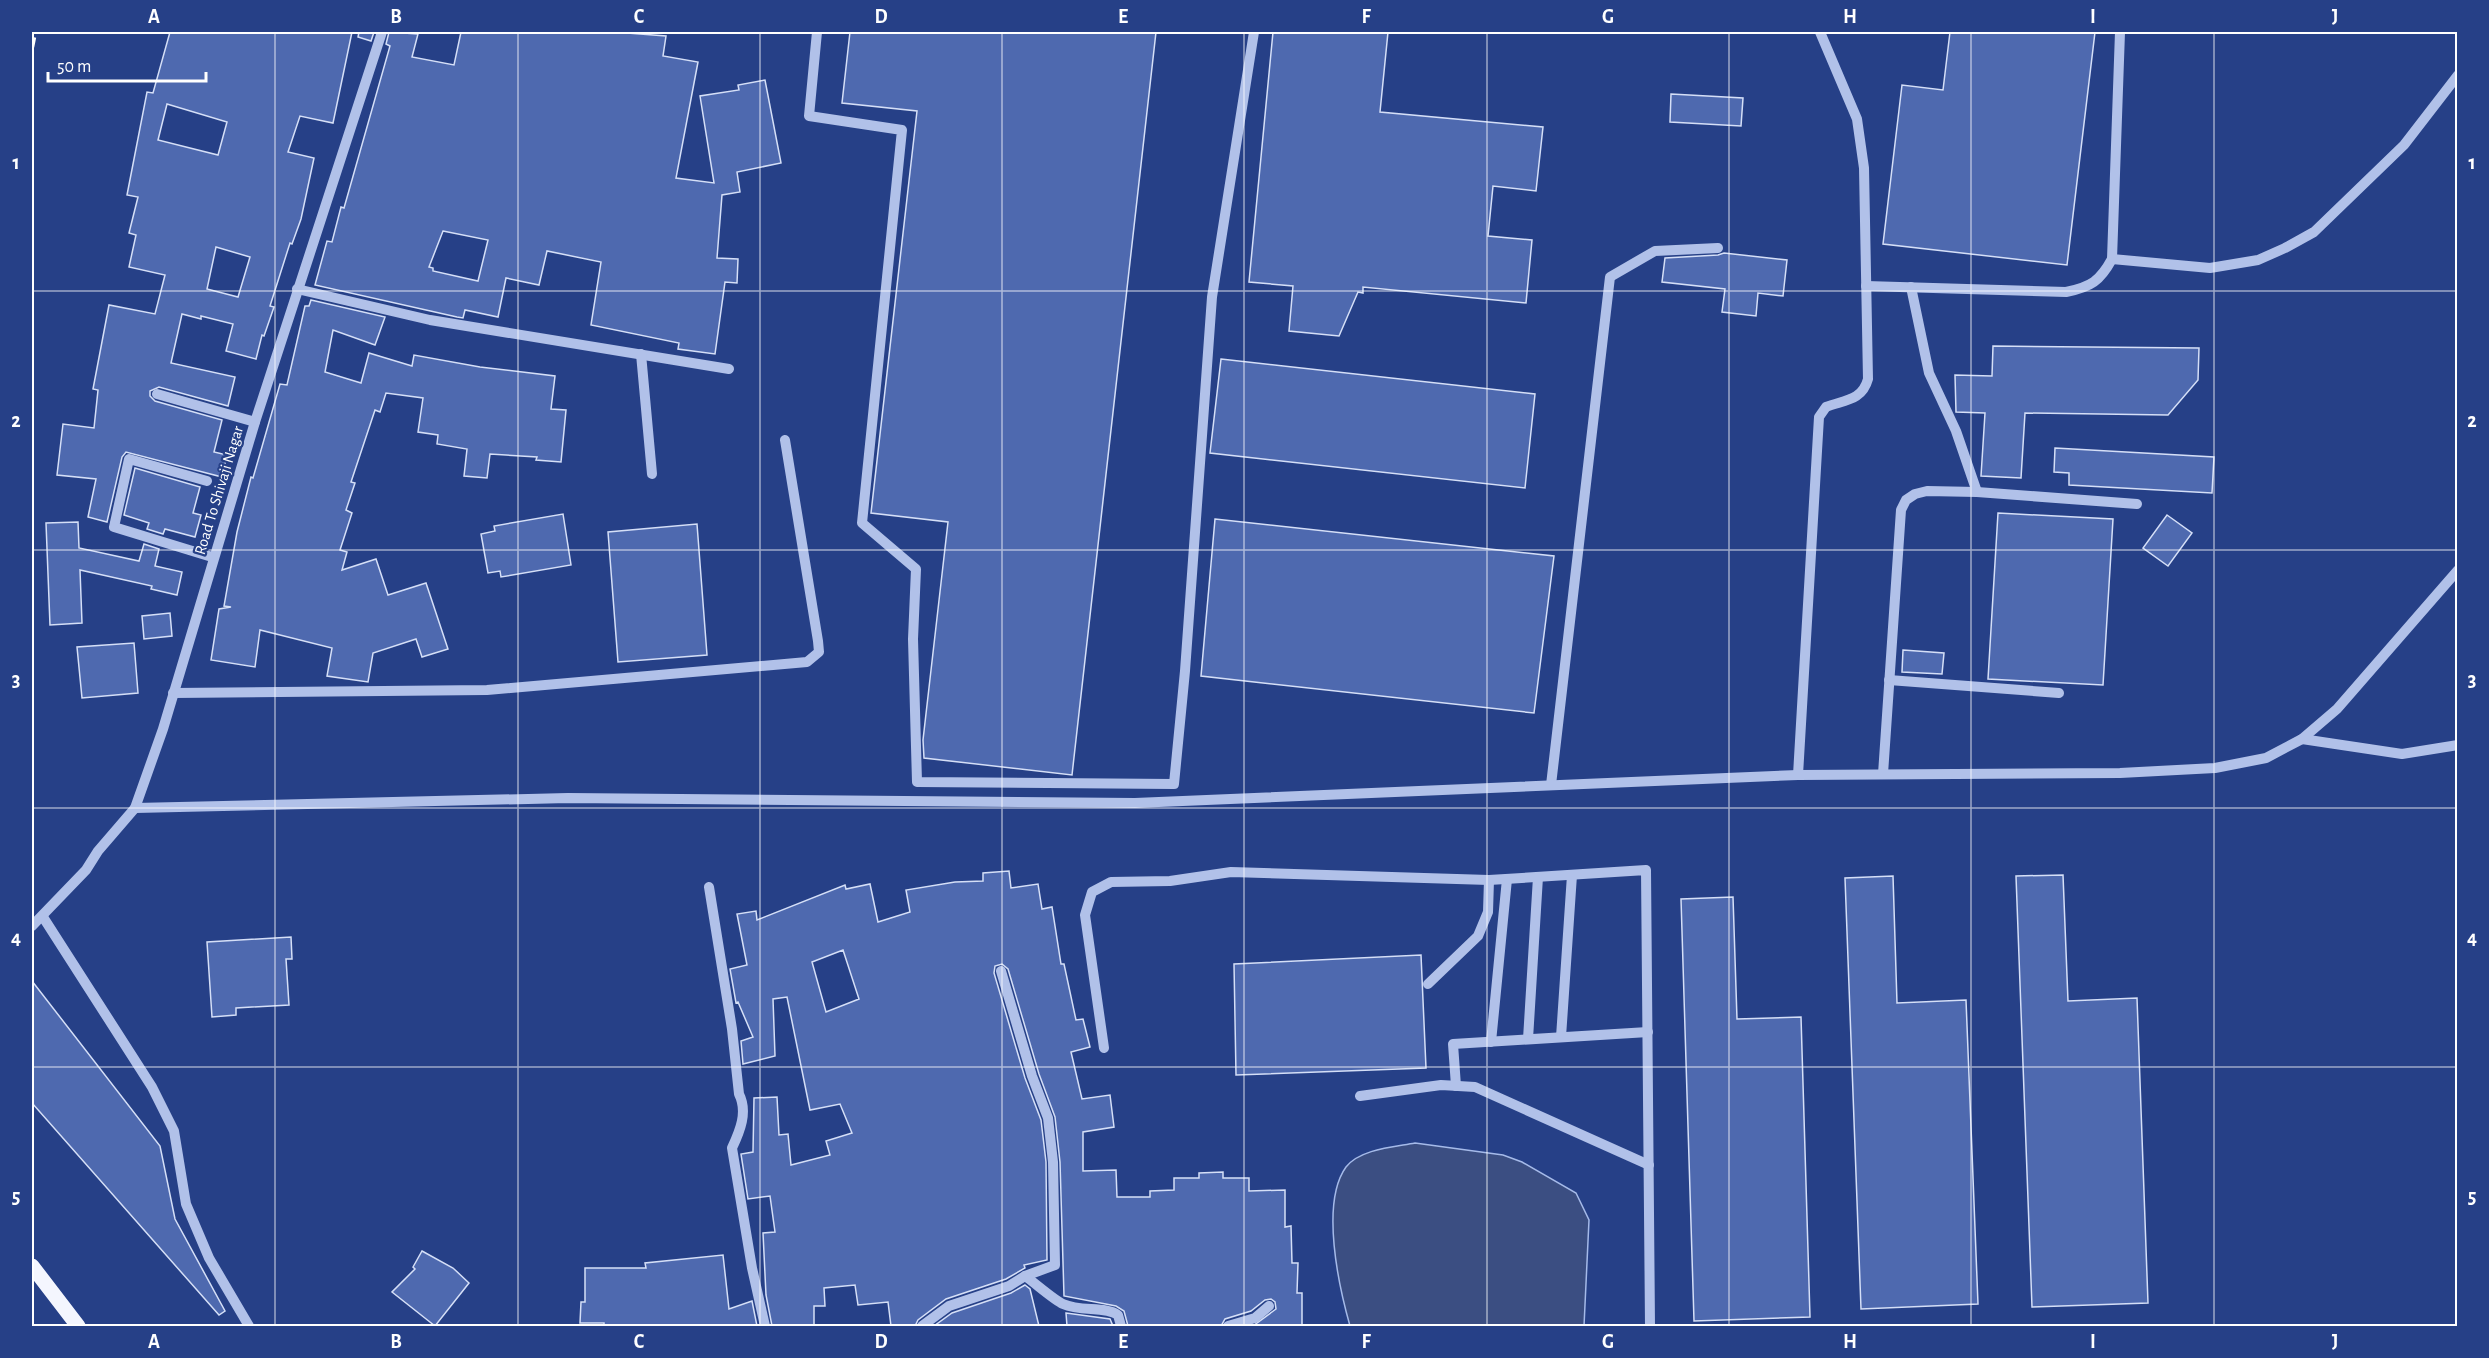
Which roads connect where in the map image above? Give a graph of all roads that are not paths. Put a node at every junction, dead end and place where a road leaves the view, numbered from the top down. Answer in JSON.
{"nodes":[{"id":1,"x":382,"y":32,"type":"edge"},
{"id":2,"x":817,"y":32,"type":"edge"},
{"id":3,"x":1254,"y":32,"type":"edge"},
{"id":4,"x":1820,"y":32,"type":"edge"},
{"id":5,"x":2121,"y":32,"type":"edge"},
{"id":6,"x":2457,"y":75,"type":"edge"},
{"id":7,"x":1718,"y":248,"type":"dead end"},
{"id":8,"x":2112,"y":259,"type":"junction"},
{"id":9,"x":1866,"y":286,"type":"junction"},
{"id":10,"x":1911,"y":288,"type":"junction"},
{"id":11,"x":297,"y":289,"type":"junction"},
{"id":12,"x":641,"y":354,"type":"junction"},
{"id":13,"x":729,"y":369,"type":"dead end"},
{"id":14,"x":156,"y":394,"type":"dead end"},
{"id":15,"x":255,"y":422,"type":"junction"},
{"id":16,"x":785,"y":440,"type":"dead end"},
{"id":17,"x":652,"y":474,"type":"dead end"},
{"id":18,"x":207,"y":481,"type":"dead end"},
{"id":19,"x":1977,"y":492,"type":"junction"},
{"id":20,"x":2137,"y":504,"type":"dead end"},
{"id":21,"x":213,"y":556,"type":"junction"},
{"id":22,"x":2457,"y":570,"type":"edge"},
{"id":23,"x":1889,"y":680,"type":"junction"},
{"id":24,"x":173,"y":693,"type":"junction"},
{"id":25,"x":2060,"y":693,"type":"dead end"},
{"id":26,"x":2302,"y":739,"type":"junction"},
{"id":27,"x":2457,"y":745,"type":"edge"},
{"id":28,"x":1883,"y":774,"type":"junction"},
{"id":29,"x":1798,"y":775,"type":"junction"},
{"id":30,"x":1551,"y":785,"type":"junction"},
{"id":31,"x":135,"y":808,"type":"junction"},
{"id":32,"x":1572,"y":875,"type":"junction"},
{"id":33,"x":1538,"y":877,"type":"junction"},
{"id":34,"x":1507,"y":879,"type":"junction"},
{"id":35,"x":1489,"y":880,"type":"junction"},
{"id":36,"x":709,"y":886,"type":"dead end"},
{"id":37,"x":43,"y":917,"type":"junction"},
{"id":38,"x":32,"y":926,"type":"edge"},
{"id":39,"x":1001,"y":970,"type":"dead end"},
{"id":40,"x":1428,"y":984,"type":"dead end"},
{"id":41,"x":1648,"y":1032,"type":"junction"},
{"id":42,"x":1562,"y":1037,"type":"junction"},
{"id":43,"x":1528,"y":1039,"type":"junction"},
{"id":44,"x":1491,"y":1042,"type":"junction"},
{"id":45,"x":1104,"y":1048,"type":"dead end"},
{"id":46,"x":1455,"y":1086,"type":"junction"},
{"id":47,"x":1360,"y":1096,"type":"dead end"},
{"id":48,"x":1649,"y":1165,"type":"junction"},
{"id":49,"x":32,"y":1266,"type":"edge"},
{"id":50,"x":1025,"y":1276,"type":"junction"},
{"id":51,"x":1269,"y":1306,"type":"dead end"},
{"id":52,"x":78,"y":1326,"type":"edge"},
{"id":53,"x":249,"y":1326,"type":"edge"},
{"id":54,"x":765,"y":1326,"type":"edge"},
{"id":55,"x":922,"y":1326,"type":"edge"},
{"id":56,"x":1121,"y":1326,"type":"edge"},
{"id":57,"x":1228,"y":1326,"type":"edge"},
{"id":58,"x":1650,"y":1326,"type":"edge"}],
"edges":[{"from":1,"to":11,"type":"street","name":"Road To Shivaji Nagar"},
{"from":2,"to":3,"type":"street"},
{"from":4,"to":9,"type":"street"},
{"from":5,"to":8,"type":"street"},
{"from":6,"to":8,"type":"street"},
{"from":7,"to":30,"type":"street"},
{"from":8,"to":10,"type":"street"},
{"from":9,"to":10,"type":"street"},
{"from":9,"to":29,"type":"street"},
{"from":10,"to":19,"type":"street"},
{"from":11,"to":12,"type":"street"},
{"from":11,"to":15,"type":"street","name":"Road To Shivaji Nagar"},
{"from":12,"to":13,"type":"street"},
{"from":12,"to":17,"type":"street"},
{"from":14,"to":15,"type":"street"},
{"from":15,"to":21,"type":"street","name":"Road To Shivaji Nagar"},
{"from":16,"to":24,"type":"street"},
{"from":18,"to":21,"type":"street"},
{"from":19,"to":20,"type":"street"},
{"from":19,"to":23,"type":"street"},
{"from":21,"to":24,"type":"street","name":"Road To Shivaji Nagar"},
{"from":22,"to":26,"type":"street"},
{"from":23,"to":25,"type":"street"},
{"from":23,"to":28,"type":"street"},
{"from":24,"to":31,"type":"street","name":"Road To Shivaji Nagar"},
{"from":26,"to":27,"type":"street"},
{"from":26,"to":28,"type":"street"},
{"from":28,"to":29,"type":"street"},
{"from":29,"to":30,"type":"street"},
{"from":30,"to":31,"type":"street"},
{"from":31,"to":37,"type":"street","name":"Road To Shivaji Nagar"},
{"from":32,"to":33,"type":"street"},
{"from":32,"to":41,"type":"street"},
{"from":32,"to":42,"type":"street"},
{"from":33,"to":34,"type":"street"},
{"from":33,"to":43,"type":"street"},
{"from":34,"to":35,"type":"street"},
{"from":34,"to":44,"type":"street"},
{"from":35,"to":40,"type":"street"},
{"from":35,"to":45,"type":"street"},
{"from":36,"to":54,"type":"street"},
{"from":37,"to":38,"type":"street","name":"Road To Shivaji Nagar"},
{"from":37,"to":53,"type":"street"},
{"from":39,"to":50,"type":"street"},
{"from":41,"to":42,"type":"street"},
{"from":41,"to":48,"type":"street"},
{"from":42,"to":43,"type":"street"},
{"from":43,"to":44,"type":"street"},
{"from":44,"to":46,"type":"street"},
{"from":46,"to":47,"type":"street"},
{"from":46,"to":48,"type":"street"},
{"from":48,"to":58,"type":"street"},
{"from":49,"to":52,"type":"main road"},
{"from":50,"to":55,"type":"street"},
{"from":50,"to":56,"type":"street"},
{"from":51,"to":57,"type":"street"}]}
